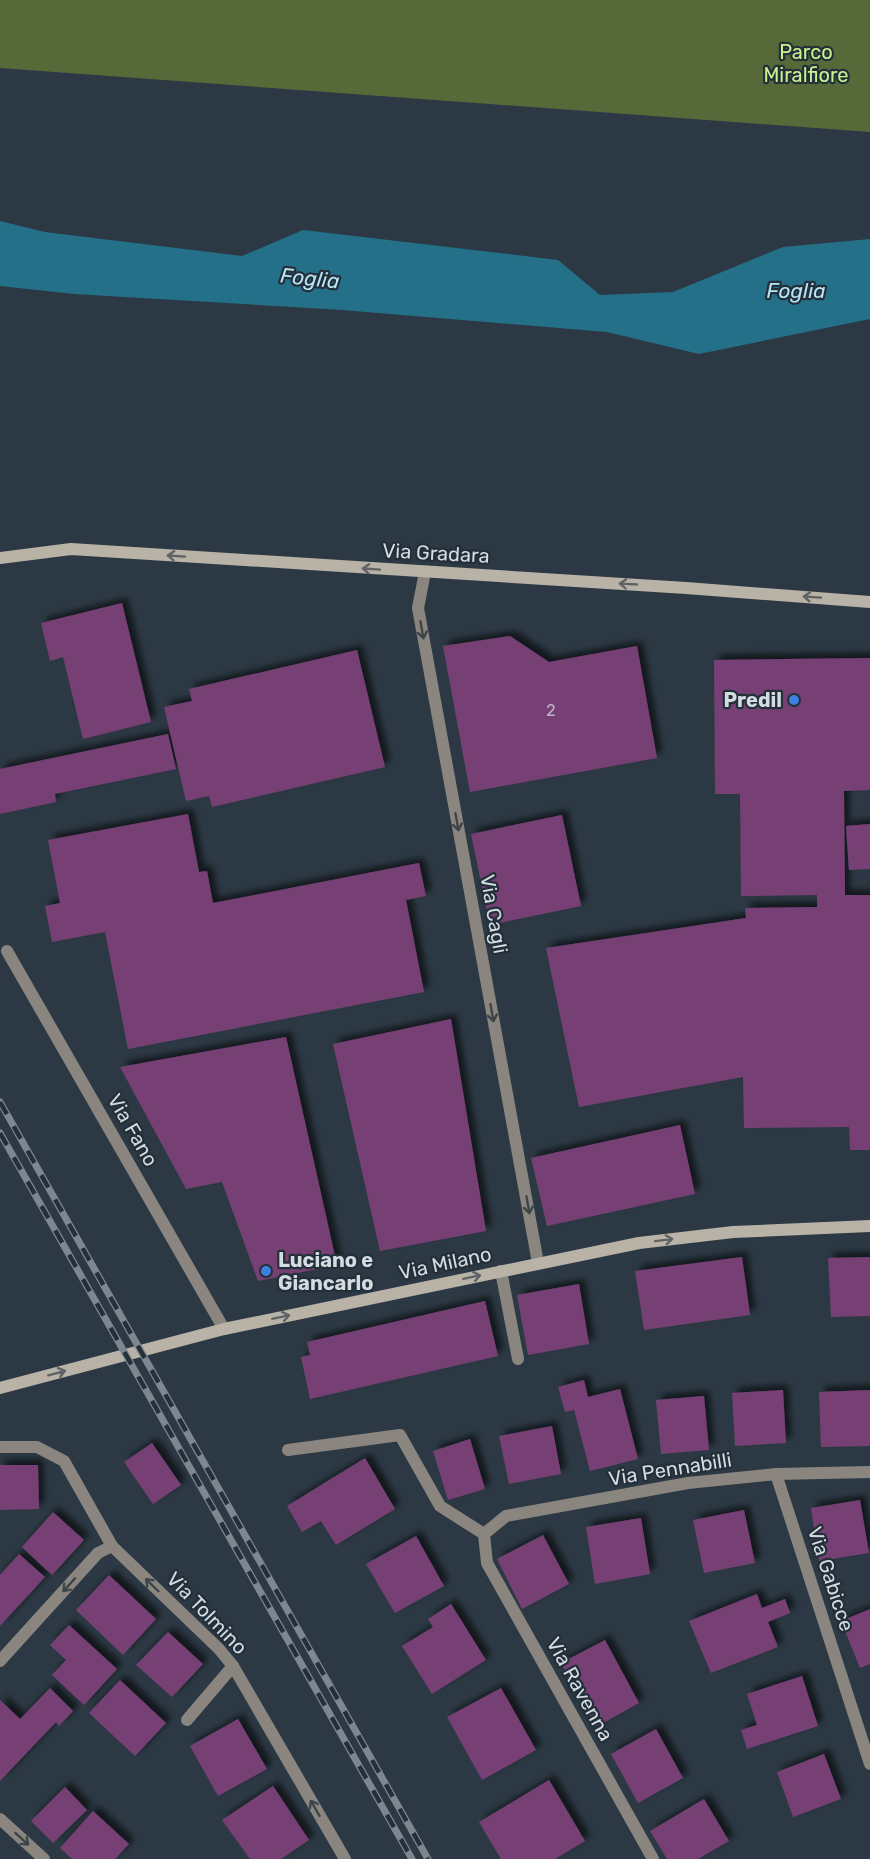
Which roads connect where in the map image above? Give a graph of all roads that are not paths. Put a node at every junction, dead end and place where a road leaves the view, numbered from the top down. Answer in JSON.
{"nodes":[{"id":1,"x":0,"y":558,"type":"edge"},
{"id":2,"x":424,"y":572,"type":"junction"},
{"id":3,"x":870,"y":602,"type":"edge"},
{"id":4,"x":7,"y":951,"type":"dead end"},
{"id":5,"x":870,"y":1226,"type":"edge"},
{"id":6,"x":538,"y":1263,"type":"junction"},
{"id":7,"x":501,"y":1271,"type":"junction"},
{"id":8,"x":224,"y":1329,"type":"junction"},
{"id":9,"x":518,"y":1359,"type":"dead end"},
{"id":10,"x":0,"y":1388,"type":"edge"},
{"id":11,"x":0,"y":1448,"type":"edge"},
{"id":12,"x":288,"y":1450,"type":"dead end"},
{"id":13,"x":870,"y":1472,"type":"edge"},
{"id":14,"x":776,"y":1474,"type":"junction"},
{"id":15,"x":484,"y":1534,"type":"junction"},
{"id":16,"x":112,"y":1546,"type":"junction"},
{"id":17,"x":0,"y":1661,"type":"edge"},
{"id":18,"x":233,"y":1666,"type":"junction"},
{"id":19,"x":187,"y":1720,"type":"dead end"},
{"id":20,"x":870,"y":1764,"type":"edge"},
{"id":21,"x":0,"y":1820,"type":"edge"},
{"id":22,"x":44,"y":1859,"type":"edge"},
{"id":23,"x":345,"y":1859,"type":"edge"},
{"id":24,"x":653,"y":1859,"type":"edge"}],
"edges":[{"from":2,"to":1,"type":"street","name":"Via Gradara","one_way":true},
{"from":3,"to":2,"type":"street","name":"Via Gradara","one_way":true},
{"from":2,"to":6,"type":"street","name":"Via Cagli","one_way":true},
{"from":4,"to":8,"type":"street","name":"Via Fano"},
{"from":6,"to":5,"type":"street","name":"Via Milano","one_way":true},
{"from":6,"to":7,"type":"street","name":"Via Milano"},
{"from":8,"to":7,"type":"street","name":"Via Milano","one_way":true},
{"from":7,"to":9,"type":"street"},
{"from":10,"to":8,"type":"street","name":"Via Milano","one_way":true},
{"from":11,"to":16,"type":"street","name":"Via Tolmino"},
{"from":12,"to":15,"type":"street"},
{"from":13,"to":14,"type":"street","name":"Via Pennabilli"},
{"from":14,"to":15,"type":"street","name":"Via Pennabilli"},
{"from":14,"to":20,"type":"street","name":"Via Gabicce"},
{"from":15,"to":24,"type":"street","name":"Via Ravenna"},
{"from":16,"to":17,"type":"street","one_way":true},
{"from":18,"to":16,"type":"street","name":"Via Tolmino","one_way":true},
{"from":18,"to":19,"type":"street"},
{"from":23,"to":18,"type":"street","name":"Via Tolmino","one_way":true},
{"from":21,"to":22,"type":"street","one_way":true}]}
